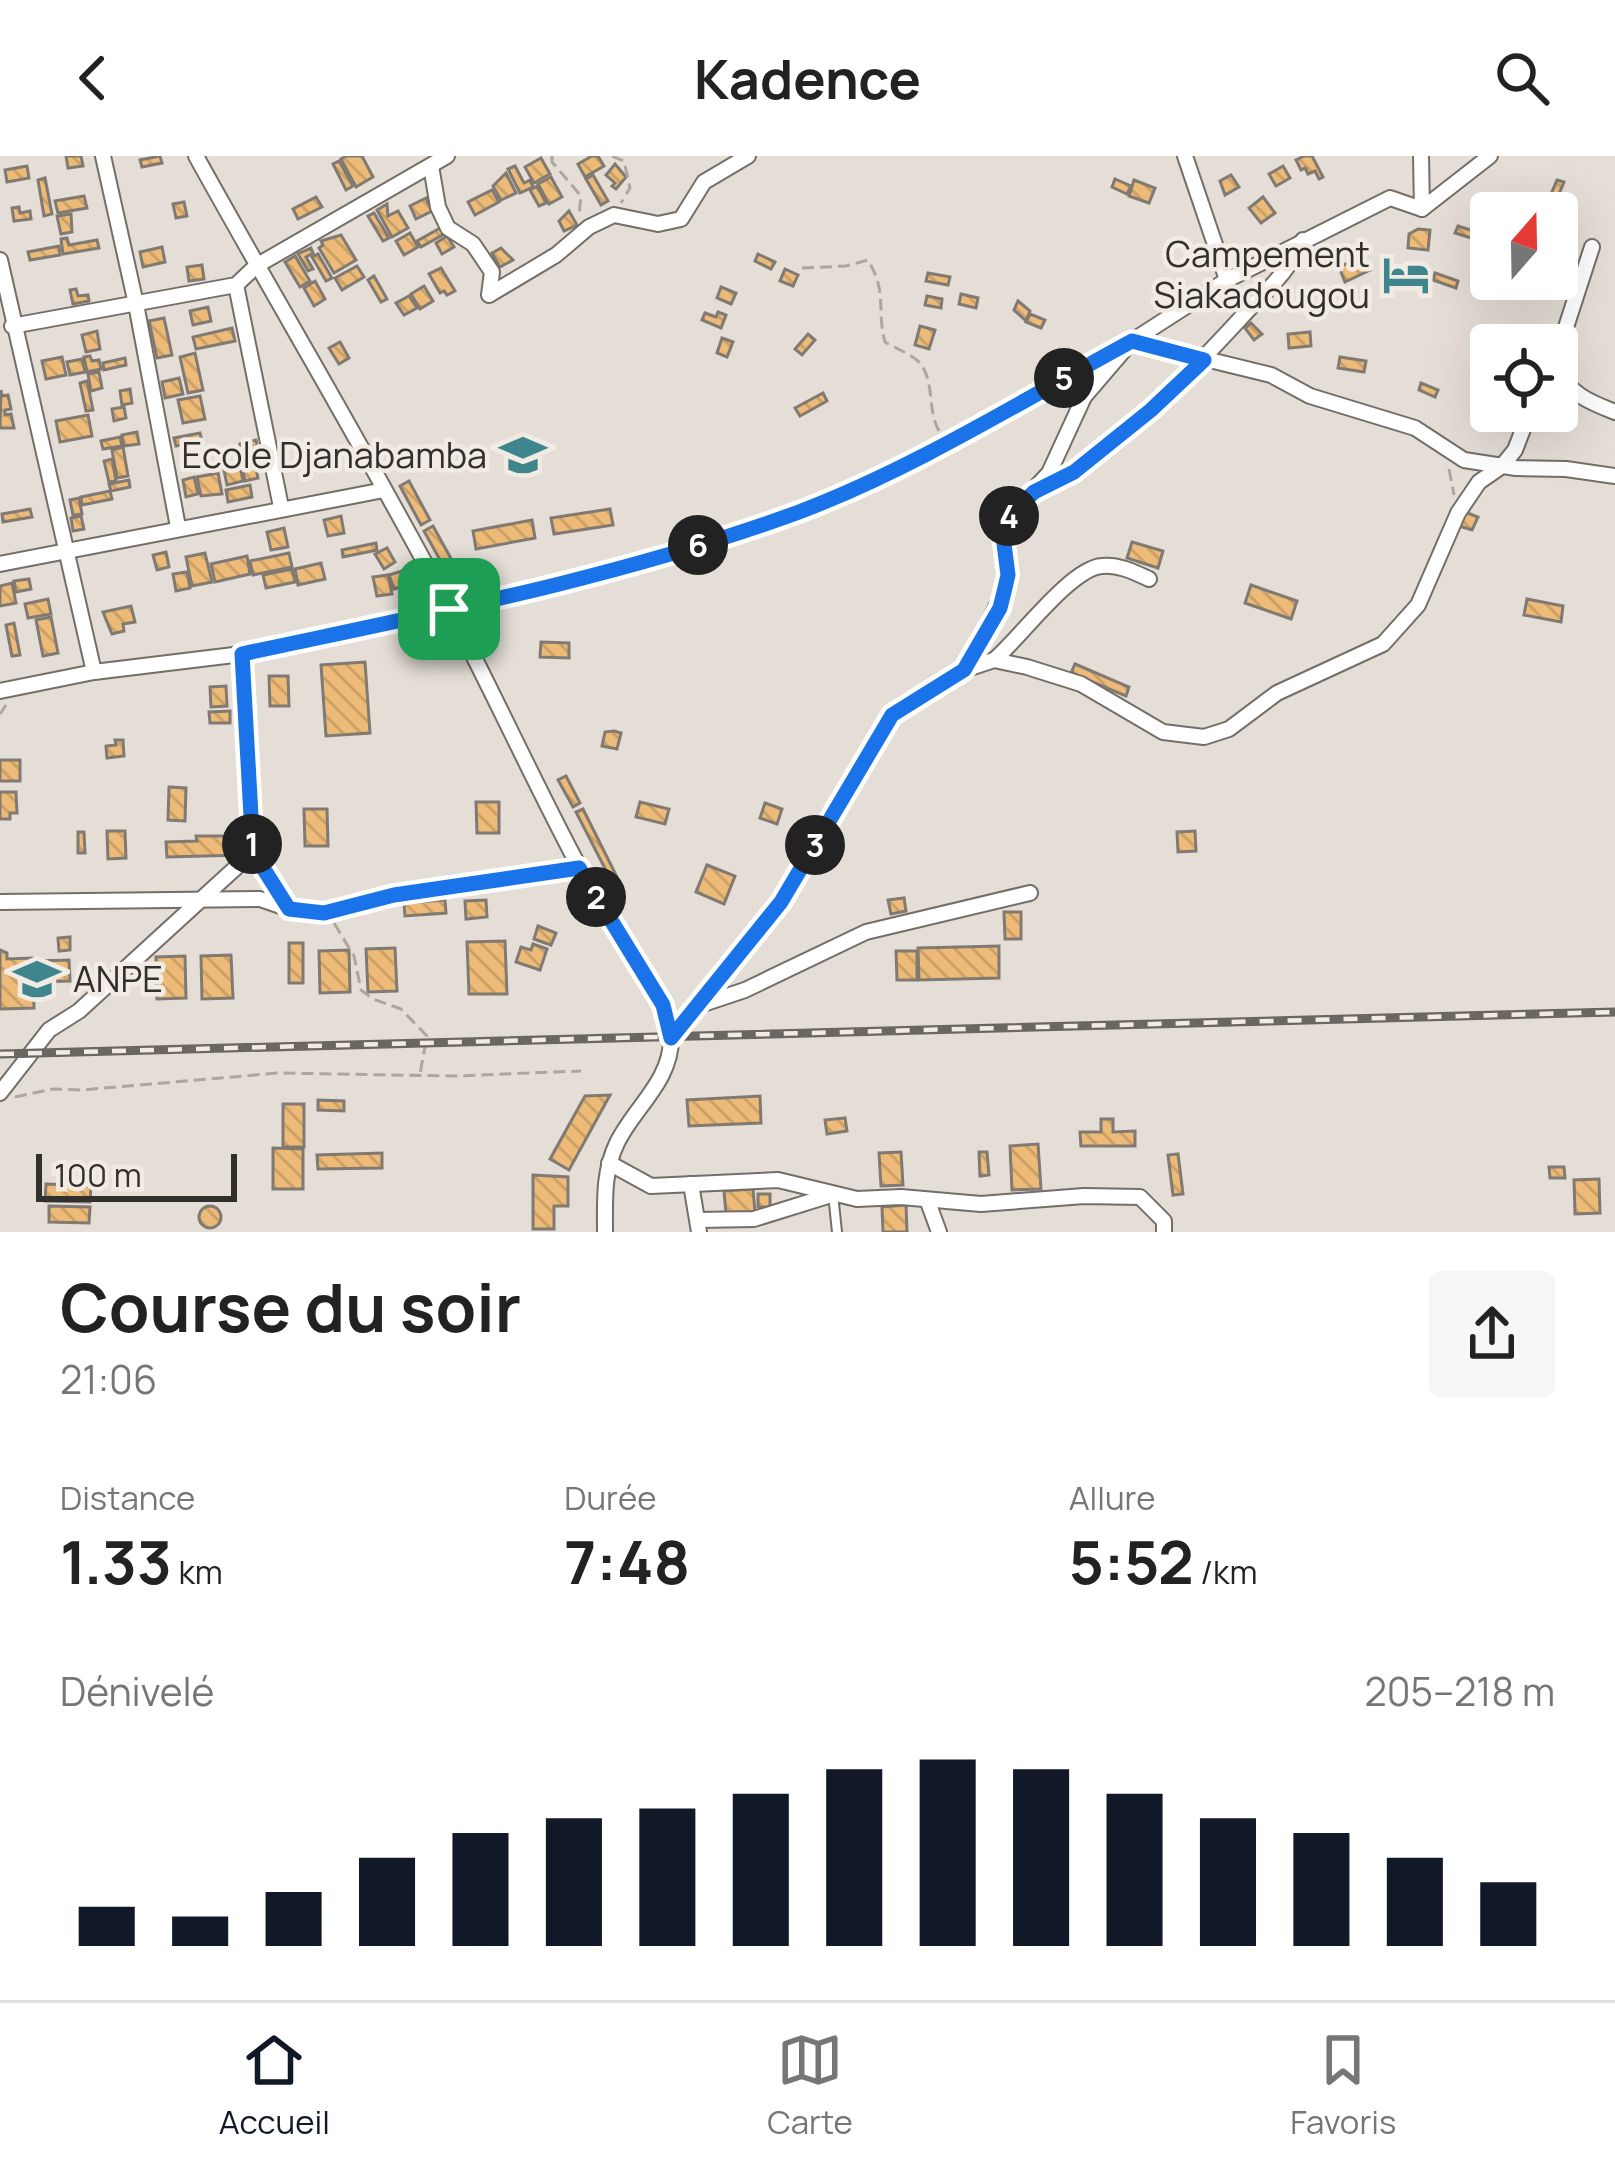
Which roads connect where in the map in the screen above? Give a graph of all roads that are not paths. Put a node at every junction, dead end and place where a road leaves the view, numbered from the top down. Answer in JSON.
{"nodes":[{"id":1,"x":104,"y":156,"type":"edge"},
{"id":2,"x":196,"y":156,"type":"edge"},
{"id":3,"x":447,"y":156,"type":"edge"},
{"id":4,"x":748,"y":156,"type":"edge"},
{"id":5,"x":1185,"y":156,"type":"edge"},
{"id":6,"x":1420,"y":156,"type":"edge"},
{"id":7,"x":1490,"y":156,"type":"edge"},
{"id":8,"x":431,"y":166,"type":"junction"},
{"id":9,"x":1422,"y":209,"type":"junction"},
{"id":10,"x":1304,"y":239,"type":"junction"},
{"id":11,"x":1592,"y":247,"type":"dead end"},
{"id":12,"x":0,"y":260,"type":"edge"},
{"id":13,"x":256,"y":266,"type":"junction"},
{"id":14,"x":1226,"y":280,"type":"junction"},
{"id":15,"x":236,"y":284,"type":"junction"},
{"id":16,"x":136,"y":304,"type":"junction"},
{"id":17,"x":1570,"y":324,"type":"edge"},
{"id":18,"x":13,"y":326,"type":"junction"},
{"id":19,"x":1132,"y":341,"type":"junction"},
{"id":20,"x":1204,"y":360,"type":"junction"},
{"id":21,"x":1578,"y":394,"type":"edge"},
{"id":22,"x":1615,"y":412,"type":"edge"},
{"id":23,"x":1522,"y":432,"type":"edge"},
{"id":24,"x":1615,"y":460,"type":"edge"},
{"id":25,"x":1502,"y":466,"type":"junction"},
{"id":26,"x":1587,"y":472,"type":"junction"},
{"id":27,"x":1615,"y":476,"type":"edge"},
{"id":28,"x":384,"y":490,"type":"junction"},
{"id":29,"x":1034,"y":492,"type":"junction"},
{"id":30,"x":281,"y":507,"type":"junction"},
{"id":31,"x":178,"y":527,"type":"junction"},
{"id":32,"x":65,"y":551,"type":"junction"},
{"id":33,"x":0,"y":564,"type":"edge"},
{"id":34,"x":1149,"y":578,"type":"dead end"},
{"id":35,"x":449,"y":609,"type":"junction"},
{"id":36,"x":242,"y":654,"type":"junction"},
{"id":37,"x":994,"y":660,"type":"junction"},
{"id":38,"x":964,"y":670,"type":"junction"},
{"id":39,"x":94,"y":673,"type":"junction"},
{"id":40,"x":0,"y":691,"type":"edge"},
{"id":41,"x":253,"y":852,"type":"junction"},
{"id":42,"x":579,"y":868,"type":"junction"},
{"id":43,"x":1030,"y":893,"type":"dead end"},
{"id":44,"x":203,"y":899,"type":"junction"},
{"id":45,"x":0,"y":902,"type":"edge"},
{"id":46,"x":289,"y":909,"type":"junction"},
{"id":47,"x":697,"y":1006,"type":"junction"},
{"id":48,"x":671,"y":1038,"type":"junction"},
{"id":49,"x":0,"y":1097,"type":"edge"},
{"id":50,"x":609,"y":1163,"type":"junction"},
{"id":51,"x":691,"y":1184,"type":"junction"},
{"id":52,"x":833,"y":1195,"type":"junction"},
{"id":53,"x":928,"y":1202,"type":"junction"},
{"id":54,"x":698,"y":1226,"type":"edge"},
{"id":55,"x":604,"y":1232,"type":"edge"},
{"id":56,"x":837,"y":1232,"type":"edge"},
{"id":57,"x":939,"y":1232,"type":"edge"},
{"id":58,"x":1165,"y":1232,"type":"edge"}],
"edges":[{"from":1,"to":16,"type":"street"},
{"from":2,"to":13,"type":"street"},
{"from":3,"to":8,"type":"street"},
{"from":4,"to":8,"type":"street"},
{"from":5,"to":14,"type":"street"},
{"from":6,"to":9,"type":"street"},
{"from":7,"to":9,"type":"street"},
{"from":8,"to":13,"type":"street"},
{"from":9,"to":10,"type":"street"},
{"from":10,"to":14,"type":"street"},
{"from":10,"to":20,"type":"street"},
{"from":11,"to":17,"type":"street"},
{"from":12,"to":18,"type":"street"},
{"from":13,"to":15,"type":"street"},
{"from":13,"to":28,"type":"street"},
{"from":14,"to":19,"type":"street"},
{"from":15,"to":16,"type":"street"},
{"from":15,"to":30,"type":"street"},
{"from":16,"to":18,"type":"street"},
{"from":16,"to":31,"type":"street"},
{"from":18,"to":32,"type":"street"},
{"from":19,"to":20,"type":"street"},
{"from":19,"to":29,"type":"street"},
{"from":19,"to":35,"type":"street"},
{"from":20,"to":25,"type":"street"},
{"from":20,"to":29,"type":"street"},
{"from":21,"to":22,"type":"street"},
{"from":23,"to":25,"type":"street"},
{"from":24,"to":26,"type":"street"},
{"from":25,"to":26,"type":"street"},
{"from":25,"to":37,"type":"street"},
{"from":26,"to":27,"type":"street"},
{"from":28,"to":30,"type":"street"},
{"from":28,"to":35,"type":"street"},
{"from":29,"to":38,"type":"street"},
{"from":30,"to":31,"type":"street"},
{"from":31,"to":32,"type":"street"},
{"from":32,"to":33,"type":"street"},
{"from":32,"to":39,"type":"street"},
{"from":34,"to":37,"type":"street"},
{"from":35,"to":36,"type":"street"},
{"from":35,"to":42,"type":"street"},
{"from":36,"to":39,"type":"street"},
{"from":36,"to":41,"type":"street"},
{"from":37,"to":38,"type":"street"},
{"from":38,"to":47,"type":"street"},
{"from":39,"to":40,"type":"street"},
{"from":41,"to":44,"type":"street"},
{"from":41,"to":46,"type":"street"},
{"from":42,"to":46,"type":"street"},
{"from":42,"to":48,"type":"street"},
{"from":43,"to":47,"type":"street"},
{"from":44,"to":45,"type":"street"},
{"from":44,"to":46,"type":"street"},
{"from":44,"to":49,"type":"street"},
{"from":47,"to":48,"type":"street"},
{"from":48,"to":50,"type":"street"},
{"from":50,"to":51,"type":"street"},
{"from":50,"to":55,"type":"street"},
{"from":51,"to":52,"type":"street"},
{"from":51,"to":54,"type":"street"},
{"from":52,"to":53,"type":"street"},
{"from":52,"to":54,"type":"street"},
{"from":52,"to":56,"type":"lane"},
{"from":53,"to":57,"type":"street"},
{"from":53,"to":58,"type":"street"}]}
